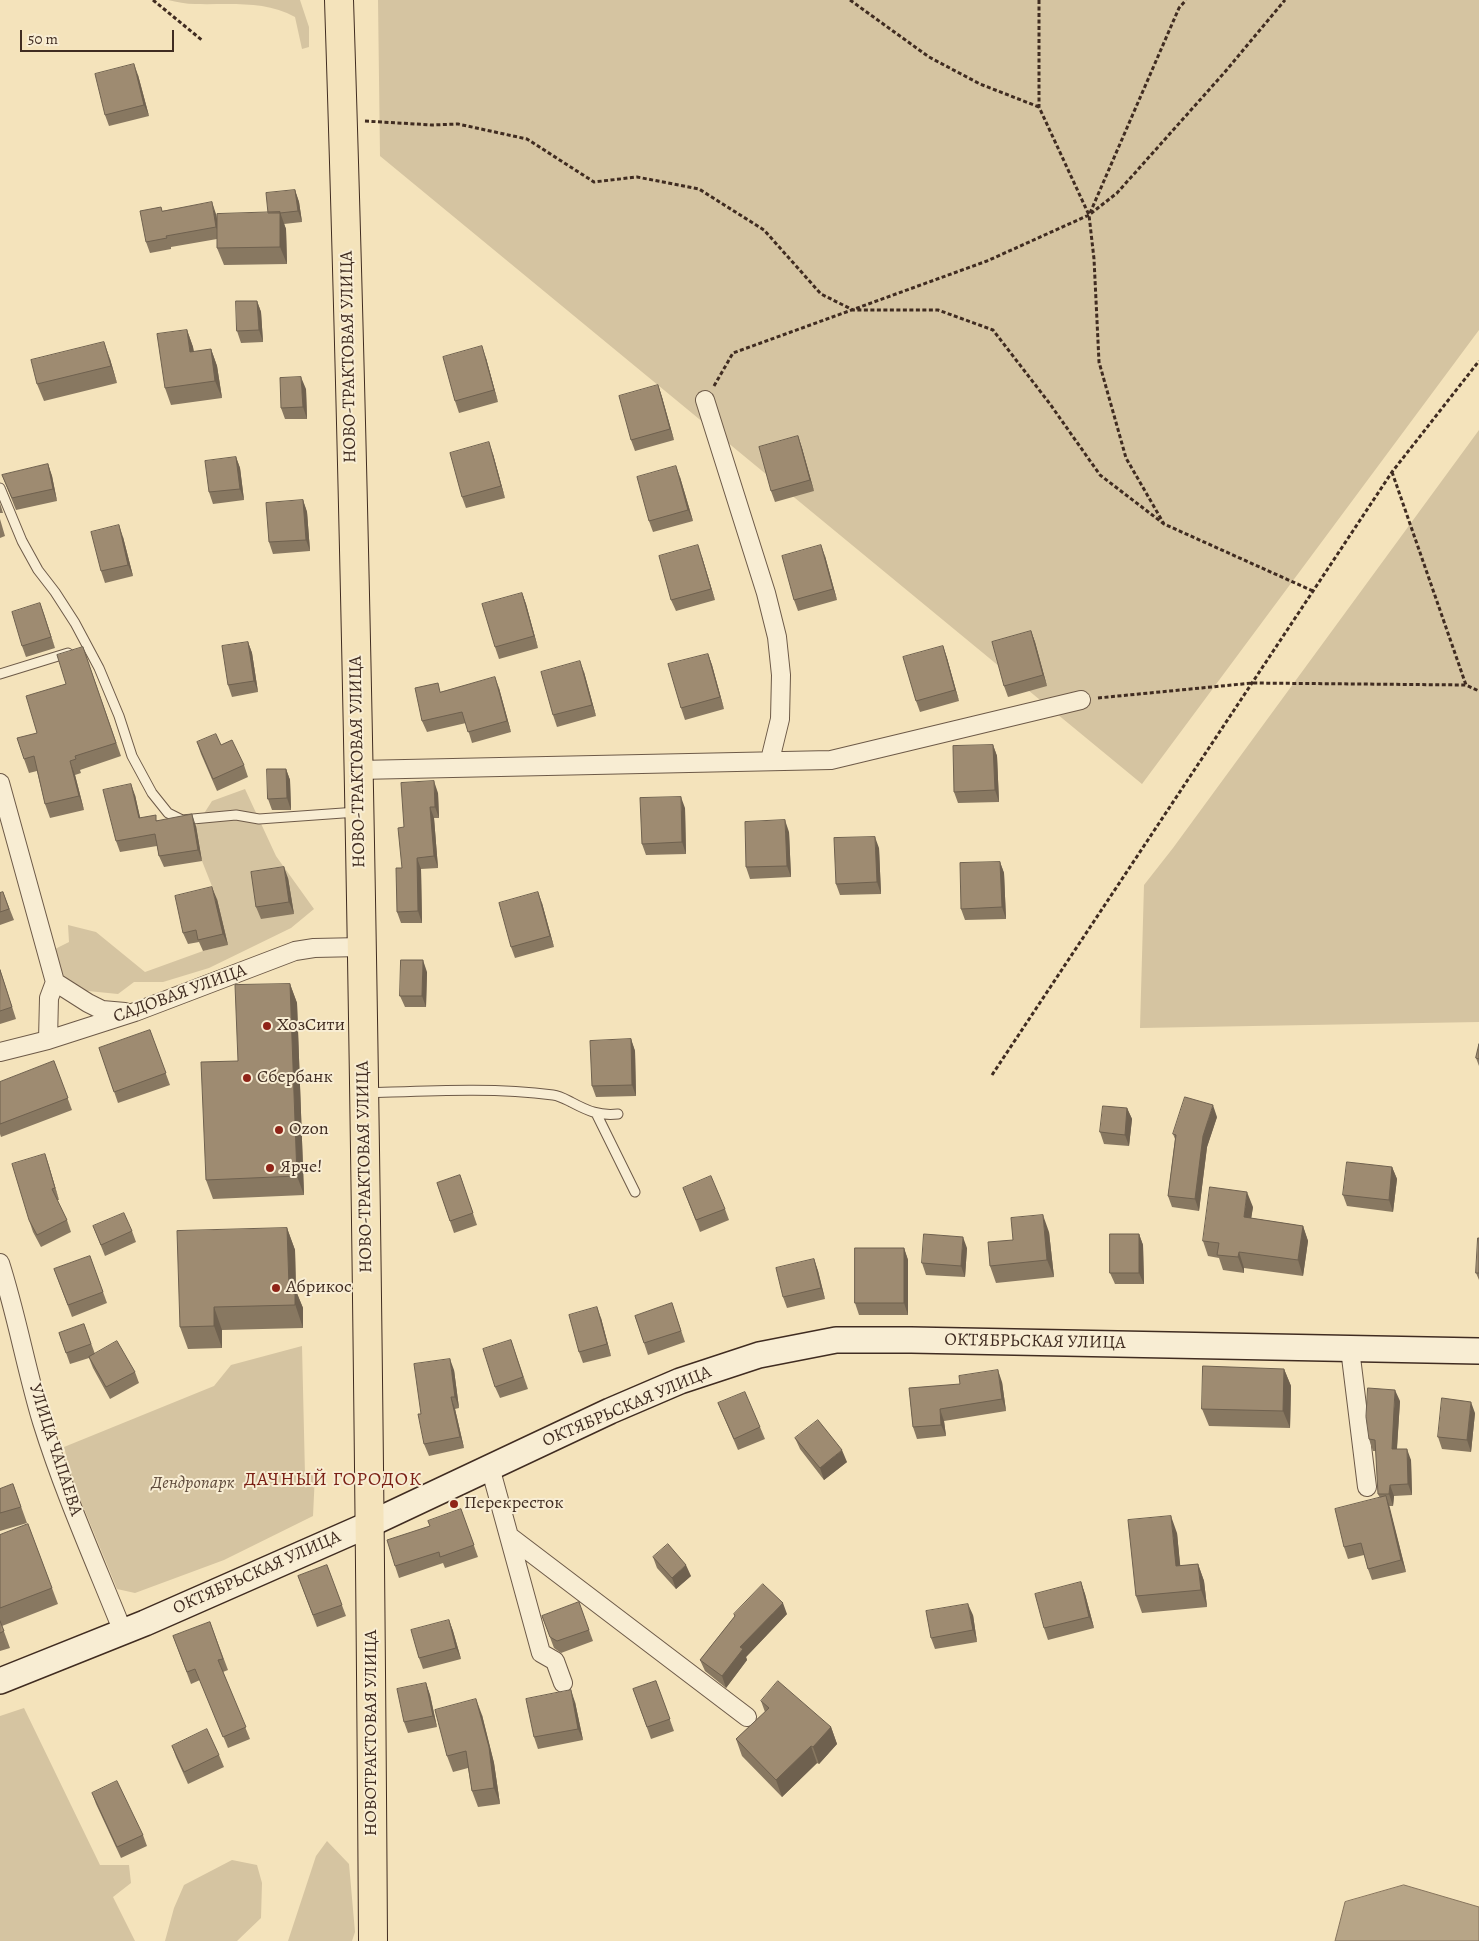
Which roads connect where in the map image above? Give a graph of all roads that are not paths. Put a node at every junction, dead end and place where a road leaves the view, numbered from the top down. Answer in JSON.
{"nodes":[{"id":1,"x":339,"y":0,"type":"edge"},
{"id":2,"x":705,"y":400,"type":"road end"},
{"id":3,"x":0,"y":488,"type":"edge"},
{"id":4,"x":88,"y":647,"type":"junction"},
{"id":5,"x":0,"y":674,"type":"edge"},
{"id":6,"x":1081,"y":700,"type":"road end"},
{"id":7,"x":770,"y":760,"type":"junction"},
{"id":8,"x":358,"y":770,"type":"junction"},
{"id":9,"x":0,"y":783,"type":"edge"},
{"id":10,"x":359,"y":812,"type":"junction"},
{"id":11,"x":361,"y":947,"type":"junction"},
{"id":12,"x":55,"y":982,"type":"junction"},
{"id":13,"x":135,"y":1012,"type":"junction"},
{"id":14,"x":48,"y":1040,"type":"junction"},
{"id":15,"x":0,"y":1052,"type":"edge"},
{"id":16,"x":364,"y":1094,"type":"junction"},
{"id":17,"x":596,"y":1113,"type":"junction"},
{"id":18,"x":618,"y":1114,"type":"dead end"},
{"id":19,"x":635,"y":1192,"type":"dead end"},
{"id":20,"x":0,"y":1263,"type":"edge"},
{"id":21,"x":1350,"y":1349,"type":"junction"},
{"id":22,"x":1479,"y":1351,"type":"edge"},
{"id":23,"x":490,"y":1467,"type":"junction"},
{"id":24,"x":1367,"y":1486,"type":"dead end"},
{"id":25,"x":370,"y":1524,"type":"junction"},
{"id":26,"x":510,"y":1536,"type":"junction"},
{"id":27,"x":124,"y":1632,"type":"junction"},
{"id":28,"x":0,"y":1681,"type":"edge"},
{"id":29,"x":563,"y":1683,"type":"dead end"},
{"id":30,"x":747,"y":1717,"type":"dead end"},
{"id":31,"x":373,"y":1941,"type":"edge"}],
"edges":[{"from":1,"to":8,"type":"main road","name":"НОВО-ТРАКТОВАЯ УЛИЦА"},
{"from":2,"to":7,"type":"street"},
{"from":3,"to":4,"type":"lane"},
{"from":4,"to":5,"type":"lane"},
{"from":4,"to":10,"type":"lane"},
{"from":6,"to":7,"type":"street"},
{"from":7,"to":8,"type":"street"},
{"from":8,"to":10,"type":"main road","name":"НОВО-ТРАКТОВАЯ УЛИЦА"},
{"from":9,"to":12,"type":"street"},
{"from":10,"to":11,"type":"main road","name":"НОВО-ТРАКТОВАЯ УЛИЦА"},
{"from":11,"to":13,"type":"street","name":"САДОВАЯ УЛИЦА"},
{"from":11,"to":16,"type":"main road","name":"НОВО-ТРАКТОВАЯ УЛИЦА"},
{"from":12,"to":13,"type":"street"},
{"from":12,"to":14,"type":"street"},
{"from":13,"to":14,"type":"street","name":"САДОВАЯ УЛИЦА"},
{"from":14,"to":15,"type":"street","name":"САДОВАЯ УЛИЦА"},
{"from":16,"to":17,"type":"lane"},
{"from":16,"to":25,"type":"main road","name":"НОВО-ТРАКТОВАЯ УЛИЦА"},
{"from":17,"to":18,"type":"lane"},
{"from":17,"to":19,"type":"lane"},
{"from":20,"to":27,"type":"street","name":"УЛИЦА ЧАПАЕВА"},
{"from":21,"to":22,"type":"street","name":"ОКТЯБРЬСКАЯ УЛИЦА"},
{"from":21,"to":23,"type":"street","name":"ОКТЯБРЬСКАЯ УЛИЦА"},
{"from":21,"to":24,"type":"street"},
{"from":23,"to":25,"type":"street","name":"ОКТЯБРЬСКАЯ УЛИЦА"},
{"from":23,"to":26,"type":"street"},
{"from":25,"to":27,"type":"street","name":"ОКТЯБРЬСКАЯ УЛИЦА"},
{"from":25,"to":31,"type":"main road","name":"НОВОТРАКТОВАЯ УЛИЦА"},
{"from":26,"to":29,"type":"street"},
{"from":26,"to":30,"type":"street"},
{"from":27,"to":28,"type":"street","name":"ОКТЯБРЬСКАЯ УЛИЦА"}]}
